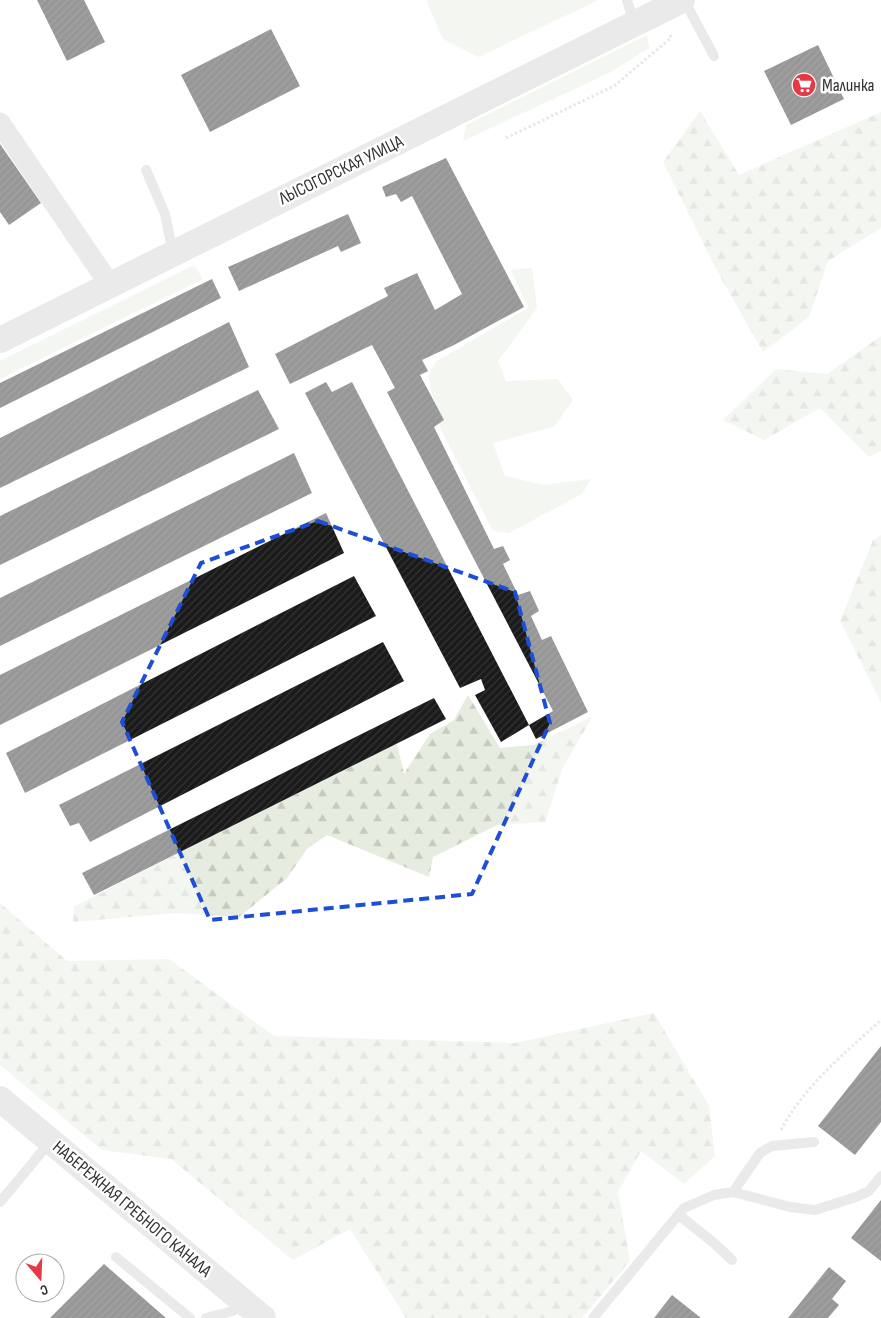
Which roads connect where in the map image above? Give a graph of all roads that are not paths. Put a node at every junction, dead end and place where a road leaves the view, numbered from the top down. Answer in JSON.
{"nodes":[{"id":1,"x":683,"y":0,"type":"edge"},
{"id":2,"x":631,"y":12,"type":"edge"},
{"id":3,"x":714,"y":56,"type":"dead end"},
{"id":4,"x":0,"y":123,"type":"edge"},
{"id":5,"x":146,"y":170,"type":"dead end"},
{"id":6,"x":174,"y":254,"type":"junction"},
{"id":7,"x":110,"y":285,"type":"junction"},
{"id":8,"x":0,"y":340,"type":"edge"},
{"id":9,"x":0,"y":1099,"type":"edge"},
{"id":10,"x":51,"y":1142,"type":"junction"},
{"id":11,"x":814,"y":1142,"type":"dead end"},
{"id":12,"x":881,"y":1176,"type":"edge"},
{"id":13,"x":733,"y":1192,"type":"junction"},
{"id":14,"x":0,"y":1202,"type":"edge"},
{"id":15,"x":679,"y":1215,"type":"junction"},
{"id":16,"x":116,"y":1257,"type":"dead end"},
{"id":17,"x":732,"y":1260,"type":"dead end"},
{"id":18,"x":257,"y":1313,"type":"edge"},
{"id":19,"x":190,"y":1318,"type":"edge"},
{"id":20,"x":206,"y":1318,"type":"edge"},
{"id":21,"x":593,"y":1318,"type":"edge"}],
"edges":[{"from":1,"to":2,"type":"street","name":"ЛЫСОГОРСКАЯ УЛИЦА"},
{"from":1,"to":3,"type":"lane"},
{"from":2,"to":6,"type":"street","name":"ЛЫСОГОРСКАЯ УЛИЦА"},
{"from":4,"to":7,"type":"street"},
{"from":5,"to":6,"type":"lane"},
{"from":6,"to":7,"type":"street","name":"ЛЫСОГОРСКАЯ УЛИЦА"},
{"from":7,"to":8,"type":"street","name":"ЛЫСОГОРСКАЯ УЛИЦА"},
{"from":9,"to":10,"type":"street","name":"НАБЕРЕЖНАЯ ГРЕБНОГО КАНАЛА"},
{"from":10,"to":14,"type":"lane"},
{"from":10,"to":18,"type":"street","name":"НАБЕРЕЖНАЯ ГРЕБНОГО КАНАЛА"},
{"from":11,"to":13,"type":"lane"},
{"from":12,"to":13,"type":"lane"},
{"from":13,"to":15,"type":"lane"},
{"from":15,"to":17,"type":"lane"},
{"from":15,"to":21,"type":"lane"},
{"from":16,"to":19,"type":"lane"},
{"from":18,"to":20,"type":"lane"}]}
